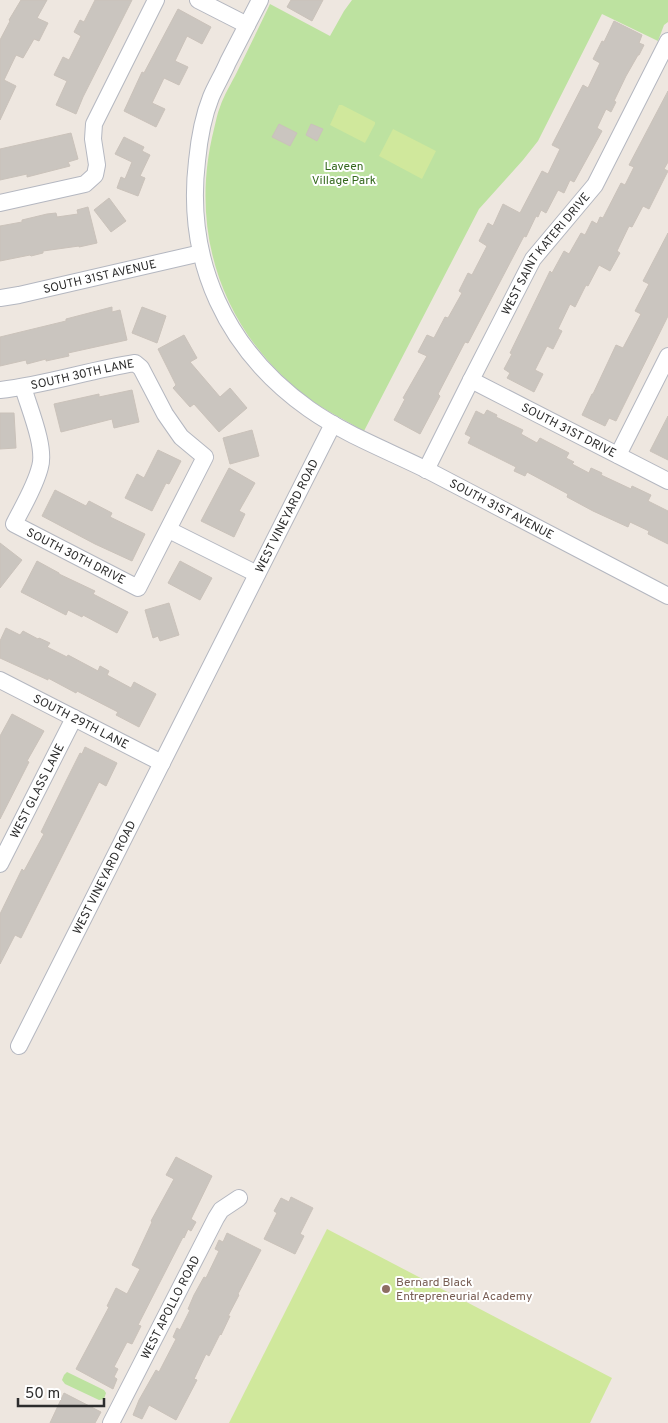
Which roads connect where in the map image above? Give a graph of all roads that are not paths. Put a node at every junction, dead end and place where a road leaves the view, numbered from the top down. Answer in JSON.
{"nodes":[{"id":1,"x":156,"y":0,"type":"edge"},
{"id":2,"x":198,"y":0,"type":"edge"},
{"id":3,"x":260,"y":0,"type":"edge"},
{"id":4,"x":247,"y":25,"type":"junction"},
{"id":5,"x":668,"y":41,"type":"edge"},
{"id":6,"x":0,"y":203,"type":"edge"},
{"id":7,"x":201,"y":253,"type":"junction"},
{"id":8,"x":0,"y":298,"type":"edge"},
{"id":9,"x":668,"y":356,"type":"edge"},
{"id":10,"x":471,"y":380,"type":"junction"},
{"id":11,"x":24,"y":387,"type":"junction"},
{"id":12,"x":0,"y":390,"type":"edge"},
{"id":13,"x":333,"y":424,"type":"junction"},
{"id":14,"x":618,"y":455,"type":"junction"},
{"id":15,"x":426,"y":470,"type":"junction"},
{"id":16,"x":668,"y":481,"type":"edge"},
{"id":17,"x":169,"y":530,"type":"junction"},
{"id":18,"x":257,"y":574,"type":"junction"},
{"id":19,"x":668,"y":596,"type":"edge"},
{"id":20,"x":0,"y":680,"type":"edge"},
{"id":21,"x":74,"y":718,"type":"junction"},
{"id":22,"x":162,"y":762,"type":"junction"},
{"id":23,"x":0,"y":864,"type":"edge"},
{"id":24,"x":19,"y":1046,"type":"dead end"},
{"id":25,"x":239,"y":1198,"type":"dead end"},
{"id":26,"x":111,"y":1423,"type":"edge"}],
"edges":[{"from":1,"to":6,"type":"street"},
{"from":2,"to":4,"type":"street"},
{"from":3,"to":4,"type":"street"},
{"from":4,"to":7,"type":"street"},
{"from":5,"to":10,"type":"street","name":"WEST SAINT KATERI DRIVE"},
{"from":7,"to":8,"type":"street","name":"SOUTH 31ST AVENUE"},
{"from":7,"to":13,"type":"street"},
{"from":9,"to":14,"type":"street"},
{"from":10,"to":14,"type":"street","name":"SOUTH 31ST DRIVE"},
{"from":10,"to":15,"type":"street","name":"WEST SAINT KATERI DRIVE"},
{"from":11,"to":12,"type":"street","name":"SOUTH 30TH LANE"},
{"from":11,"to":17,"type":"street","name":"SOUTH 30TH LANE"},
{"from":11,"to":17,"type":"street","name":"SOUTH 30TH DRIVE"},
{"from":13,"to":15,"type":"street","name":"SOUTH 31ST AVENUE"},
{"from":13,"to":18,"type":"street","name":"WEST VINEYARD ROAD"},
{"from":14,"to":16,"type":"street","name":"SOUTH 31ST DRIVE"},
{"from":15,"to":19,"type":"street","name":"SOUTH 31ST AVENUE"},
{"from":17,"to":18,"type":"street"},
{"from":18,"to":22,"type":"street","name":"WEST VINEYARD ROAD"},
{"from":20,"to":21,"type":"street","name":"SOUTH 29TH LANE"},
{"from":21,"to":22,"type":"street","name":"SOUTH 29TH LANE"},
{"from":21,"to":23,"type":"street","name":"WEST GLASS LANE"},
{"from":22,"to":24,"type":"street","name":"WEST VINEYARD ROAD"},
{"from":25,"to":26,"type":"street","name":"WEST APOLLO ROAD"}]}
